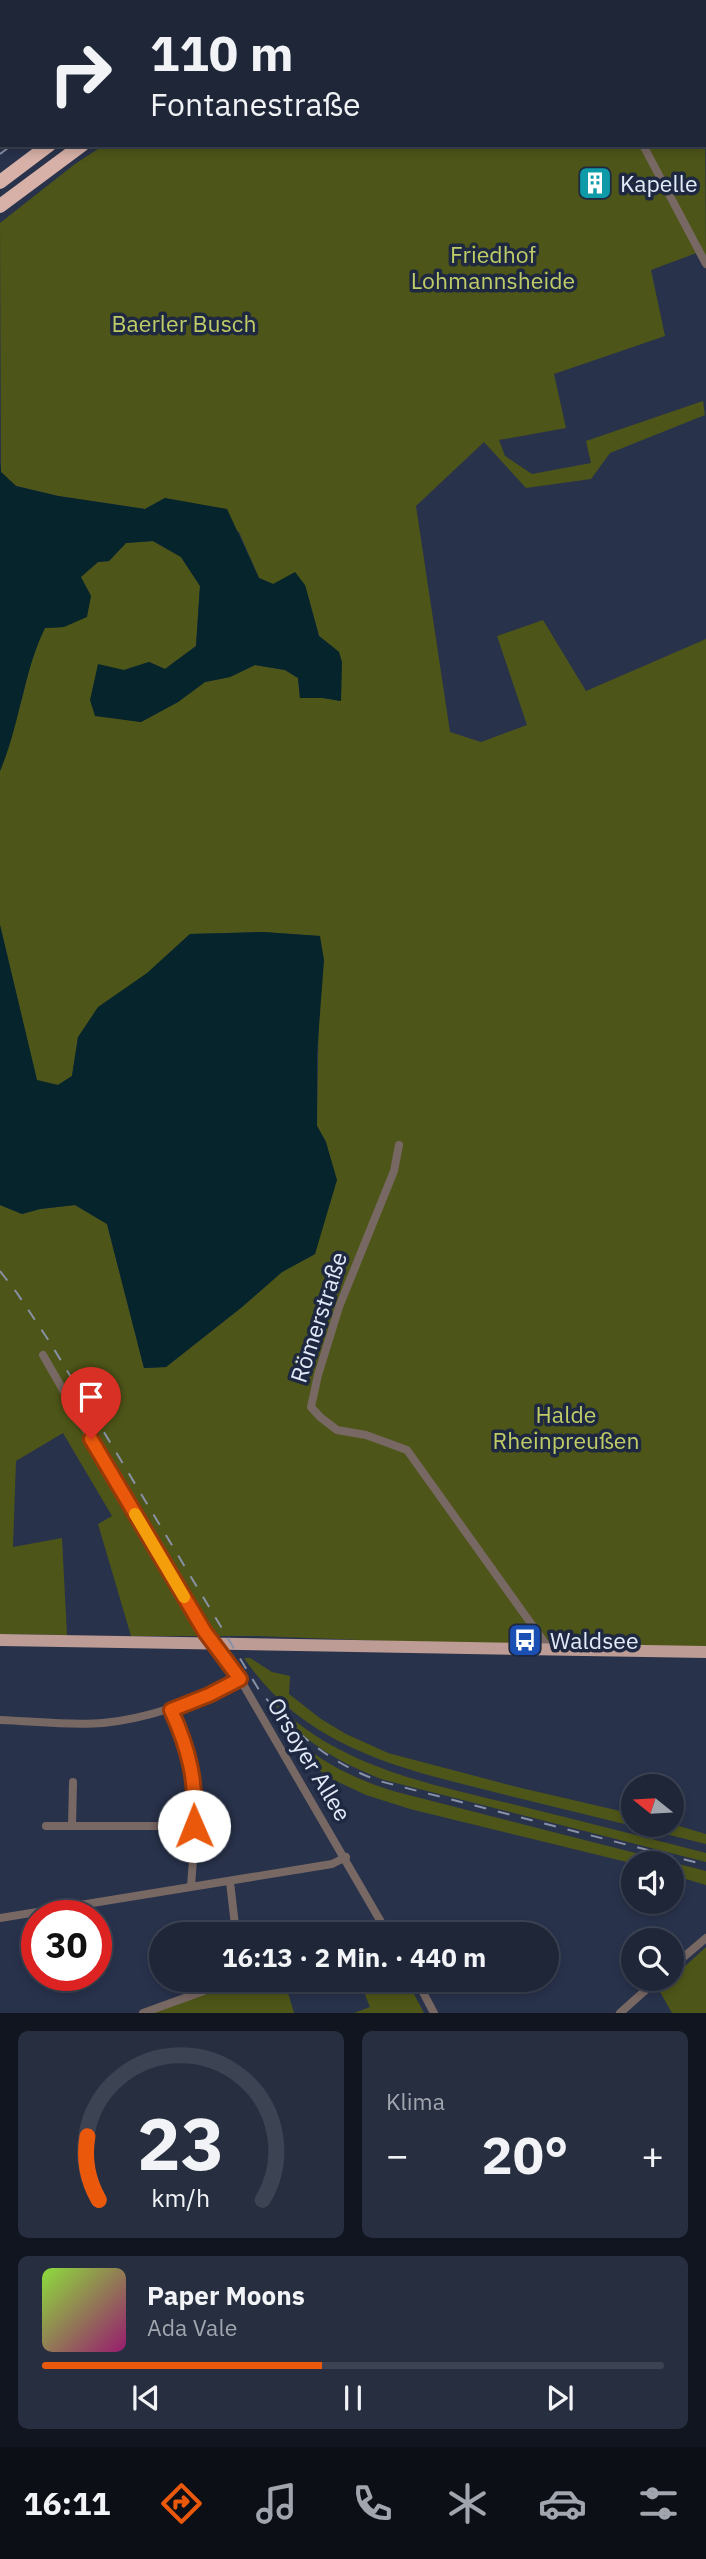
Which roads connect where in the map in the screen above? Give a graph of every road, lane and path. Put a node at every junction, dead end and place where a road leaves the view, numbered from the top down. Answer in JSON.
{"nodes":[{"id":1,"x":46,"y":147,"type":"edge"},
{"id":2,"x":79,"y":147,"type":"edge"},
{"id":3,"x":644,"y":147,"type":"edge"},
{"id":4,"x":0,"y":182,"type":"edge"},
{"id":5,"x":0,"y":206,"type":"edge"},
{"id":6,"x":706,"y":264,"type":"edge"},
{"id":7,"x":399,"y":1145,"type":"dead end"},
{"id":8,"x":43,"y":1355,"type":"dead end"},
{"id":9,"x":0,"y":1640,"type":"edge"},
{"id":10,"x":216,"y":1644,"type":"junction"},
{"id":11,"x":550,"y":1650,"type":"junction"},
{"id":12,"x":706,"y":1652,"type":"edge"},
{"id":13,"x":240,"y":1679,"type":"junction"},
{"id":14,"x":171,"y":1710,"type":"junction"},
{"id":15,"x":0,"y":1720,"type":"edge"},
{"id":16,"x":73,"y":1782,"type":"dead end"},
{"id":17,"x":46,"y":1826,"type":"dead end"},
{"id":18,"x":72,"y":1826,"type":"junction"},
{"id":19,"x":194,"y":1826,"type":"junction"},
{"id":20,"x":346,"y":1857,"type":"junction"},
{"id":21,"x":230,"y":1882,"type":"junction"},
{"id":22,"x":191,"y":1887,"type":"junction"},
{"id":23,"x":0,"y":1917,"type":"edge"},
{"id":24,"x":235,"y":1922,"type":"edge"},
{"id":25,"x":381,"y":1922,"type":"edge"},
{"id":26,"x":706,"y":1938,"type":"edge"},
{"id":27,"x":684,"y":1957,"type":"edge"},
{"id":28,"x":645,"y":1991,"type":"edge"},
{"id":29,"x":201,"y":1992,"type":"edge"},
{"id":30,"x":423,"y":1992,"type":"edge"},
{"id":31,"x":143,"y":2013,"type":"edge"},
{"id":32,"x":434,"y":2013,"type":"edge"},
{"id":33,"x":620,"y":2013,"type":"edge"}],
"edges":[{"from":1,"to":4,"type":"highway"},
{"from":2,"to":5,"type":"highway"},
{"from":3,"to":6,"type":"street"},
{"from":7,"to":11,"type":"street","name":"Römerstraße"},
{"from":8,"to":10,"type":"street","name":"Orsoyer Allee"},
{"from":9,"to":10,"type":"main road"},
{"from":10,"to":11,"type":"main road"},
{"from":10,"to":13,"type":"street","name":"Orsoyer Allee"},
{"from":11,"to":12,"type":"main road"},
{"from":13,"to":14,"type":"street"},
{"from":13,"to":20,"type":"street","name":"Orsoyer Allee"},
{"from":14,"to":15,"type":"street"},
{"from":14,"to":19,"type":"street"},
{"from":16,"to":18,"type":"street"},
{"from":17,"to":18,"type":"street"},
{"from":18,"to":19,"type":"street"},
{"from":19,"to":22,"type":"street"},
{"from":20,"to":21,"type":"street"},
{"from":20,"to":25,"type":"street","name":"Orsoyer Allee"},
{"from":21,"to":22,"type":"street"},
{"from":21,"to":24,"type":"street"},
{"from":22,"to":23,"type":"street"},
{"from":26,"to":27,"type":"street"},
{"from":28,"to":33,"type":"street"},
{"from":29,"to":31,"type":"street"},
{"from":30,"to":32,"type":"street"}]}
